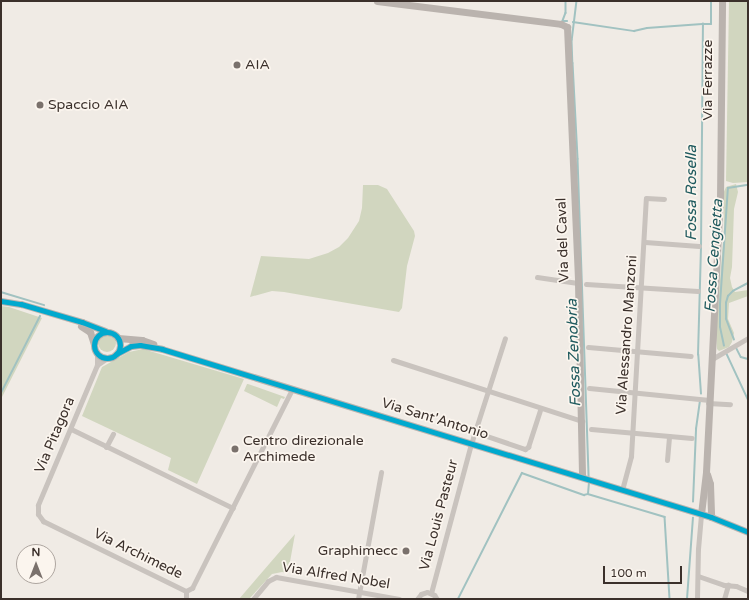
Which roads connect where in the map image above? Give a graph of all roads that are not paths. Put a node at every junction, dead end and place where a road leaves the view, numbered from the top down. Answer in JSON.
{"nodes":[{"id":1,"x":377,"y":1,"type":"edge"},
{"id":2,"x":722,"y":1,"type":"edge"},
{"id":3,"x":664,"y":198,"type":"dead end"},
{"id":4,"x":645,"y":242,"type":"junction"},
{"id":5,"x":699,"y":246,"type":"dead end"},
{"id":6,"x":538,"y":276,"type":"dead end"},
{"id":7,"x":578,"y":283,"type":"junction"},
{"id":8,"x":586,"y":284,"type":"dead end"},
{"id":9,"x":642,"y":288,"type":"junction"},
{"id":10,"x":698,"y":291,"type":"dead end"},
{"id":11,"x":1,"y":301,"type":"edge"},
{"id":12,"x":68,"y":319,"type":"junction"},
{"id":13,"x":105,"y":331,"type":"junction"},
{"id":14,"x":118,"y":338,"type":"junction"},
{"id":15,"x":505,"y":338,"type":"dead end"},
{"id":16,"x":748,"y":338,"type":"edge"},
{"id":17,"x":94,"y":344,"type":"junction"},
{"id":18,"x":588,"y":347,"type":"dead end"},
{"id":19,"x":162,"y":349,"type":"junction"},
{"id":20,"x":637,"y":351,"type":"junction"},
{"id":21,"x":97,"y":353,"type":"junction"},
{"id":22,"x":116,"y":354,"type":"junction"},
{"id":23,"x":691,"y":356,"type":"dead end"},
{"id":24,"x":107,"y":358,"type":"junction"},
{"id":25,"x":712,"y":359,"type":"junction"},
{"id":26,"x":393,"y":360,"type":"dead end"},
{"id":27,"x":97,"y":365,"type":"junction"},
{"id":28,"x":589,"y":388,"type":"dead end"},
{"id":29,"x":292,"y":389,"type":"junction"},
{"id":30,"x":488,"y":391,"type":"junction"},
{"id":31,"x":635,"y":393,"type":"junction"},
{"id":32,"x":709,"y":401,"type":"junction"},
{"id":33,"x":730,"y":404,"type":"dead end"},
{"id":34,"x":540,"y":409,"type":"junction"},
{"id":35,"x":582,"y":421,"type":"junction"},
{"id":36,"x":71,"y":429,"type":"junction"},
{"id":37,"x":591,"y":429,"type":"dead end"},
{"id":38,"x":475,"y":432,"type":"junction"},
{"id":39,"x":633,"y":432,"type":"junction"},
{"id":40,"x":113,"y":434,"type":"dead end"},
{"id":41,"x":669,"y":436,"type":"junction"},
{"id":42,"x":692,"y":438,"type":"dead end"},
{"id":43,"x":471,"y":444,"type":"junction"},
{"id":44,"x":106,"y":447,"type":"junction"},
{"id":45,"x":667,"y":460,"type":"dead end"},
{"id":46,"x":381,"y":472,"type":"dead end"},
{"id":47,"x":706,"y":472,"type":"junction"},
{"id":48,"x":582,"y":477,"type":"junction"},
{"id":49,"x":622,"y":490,"type":"junction"},
{"id":50,"x":233,"y":508,"type":"junction"},
{"id":51,"x":38,"y":514,"type":"joint"},
{"id":52,"x":701,"y":514,"type":"junction"},
{"id":53,"x":711,"y":517,"type":"junction"},
{"id":54,"x":748,"y":532,"type":"edge"},
{"id":55,"x":698,"y":576,"type":"junction"},
{"id":56,"x":728,"y":585,"type":"junction"},
{"id":57,"x":186,"y":591,"type":"junction"},
{"id":58,"x":360,"y":591,"type":"junction"},
{"id":59,"x":748,"y":591,"type":"edge"},
{"id":60,"x":431,"y":593,"type":"junction"},
{"id":61,"x":186,"y":599,"type":"edge"},
{"id":62,"x":253,"y":599,"type":"edge"},
{"id":63,"x":358,"y":599,"type":"edge"},
{"id":64,"x":399,"y":599,"type":"edge"},
{"id":65,"x":417,"y":599,"type":"edge"},
{"id":66,"x":437,"y":599,"type":"edge"},
{"id":67,"x":698,"y":599,"type":"edge"},
{"id":68,"x":724,"y":599,"type":"edge"}],
"edges":[{"from":1,"to":7,"type":"street","name":"Via del Caval"},
{"from":2,"to":25,"type":"street","name":"Via Ferrazze"},
{"from":3,"to":4,"type":"street","name":"Via Alessandro Manzoni"},
{"from":4,"to":5,"type":"street"},
{"from":4,"to":9,"type":"street","name":"Via Alessandro Manzoni"},
{"from":6,"to":7,"type":"street"},
{"from":7,"to":35,"type":"street","name":"Via del Caval"},
{"from":8,"to":9,"type":"street"},
{"from":9,"to":10,"type":"street"},
{"from":9,"to":20,"type":"street","name":"Via Alessandro Manzoni"},
{"from":11,"to":12,"type":"street","name":"Via Sant'Antonio"},
{"from":12,"to":13,"type":"street","name":"Via Sant'Antonio"},
{"from":12,"to":17,"type":"street","name":"Via Sant'Antonio"},
{"from":13,"to":14,"type":"street","name":"Via Sant'Antonio"},
{"from":13,"to":17,"type":"street"},
{"from":14,"to":19,"type":"street","name":"Via Sant'Antonio"},
{"from":14,"to":22,"type":"street"},
{"from":15,"to":30,"type":"street","name":"Via Louis Pasteur"},
{"from":16,"to":25,"type":"street"},
{"from":17,"to":21,"type":"street","name":"Via Sant'Antonio"},
{"from":18,"to":20,"type":"street"},
{"from":19,"to":22,"type":"street","name":"Via Sant'Antonio"},
{"from":19,"to":29,"type":"street","name":"Via Sant'Antonio"},
{"from":20,"to":23,"type":"street"},
{"from":20,"to":31,"type":"street","name":"Via Alessandro Manzoni"},
{"from":21,"to":24,"type":"street"},
{"from":21,"to":27,"type":"street","name":"Via Pitagora"},
{"from":22,"to":24,"type":"street","name":"Via Sant'Antonio"},
{"from":24,"to":27,"type":"street"},
{"from":25,"to":32,"type":"street","name":"Via Ferrazze"},
{"from":26,"to":30,"type":"street"},
{"from":27,"to":36,"type":"street","name":"Via Pitagora"},
{"from":28,"to":31,"type":"street"},
{"from":29,"to":43,"type":"street","name":"Via Sant'Antonio"},
{"from":29,"to":50,"type":"street","name":"Via Archimede"},
{"from":30,"to":34,"type":"street"},
{"from":30,"to":38,"type":"street","name":"Via Louis Pasteur"},
{"from":31,"to":32,"type":"street"},
{"from":31,"to":39,"type":"street","name":"Via Alessandro Manzoni"},
{"from":32,"to":33,"type":"street"},
{"from":32,"to":47,"type":"street","name":"Via Ferrazze"},
{"from":34,"to":35,"type":"street"},
{"from":34,"to":38,"type":"street"},
{"from":35,"to":48,"type":"street","name":"Via del Caval"},
{"from":36,"to":44,"type":"street"},
{"from":36,"to":51,"type":"street","name":"Via Pitagora"},
{"from":37,"to":39,"type":"street"},
{"from":38,"to":43,"type":"street","name":"Via Louis Pasteur"},
{"from":39,"to":41,"type":"street"},
{"from":39,"to":49,"type":"street","name":"Via Alessandro Manzoni"},
{"from":40,"to":44,"type":"street"},
{"from":41,"to":42,"type":"street"},
{"from":41,"to":45,"type":"street"},
{"from":43,"to":48,"type":"street","name":"Via Sant'Antonio"},
{"from":43,"to":60,"type":"street","name":"Via Louis Pasteur"},
{"from":44,"to":50,"type":"street"},
{"from":46,"to":58,"type":"street"},
{"from":47,"to":52,"type":"street"},
{"from":47,"to":53,"type":"street"},
{"from":48,"to":49,"type":"street","name":"Via Sant'Antonio"},
{"from":49,"to":52,"type":"street","name":"Via Sant'Antonio"},
{"from":50,"to":57,"type":"street","name":"Via Archimede"},
{"from":51,"to":57,"type":"street","name":"Via Archimede"},
{"from":52,"to":53,"type":"street","name":"Via Sant'Antonio"},
{"from":52,"to":55,"type":"street"},
{"from":53,"to":54,"type":"street","name":"Via Sant'Antonio"},
{"from":55,"to":56,"type":"street"},
{"from":55,"to":67,"type":"street"},
{"from":56,"to":59,"type":"street"},
{"from":56,"to":68,"type":"street"},
{"from":57,"to":61,"type":"street"},
{"from":58,"to":62,"type":"street","name":"Via Alfred Nobel"},
{"from":58,"to":63,"type":"street"},
{"from":58,"to":64,"type":"street","name":"Via Alfred Nobel"},
{"from":60,"to":65,"type":"street"},
{"from":60,"to":66,"type":"street"}]}
